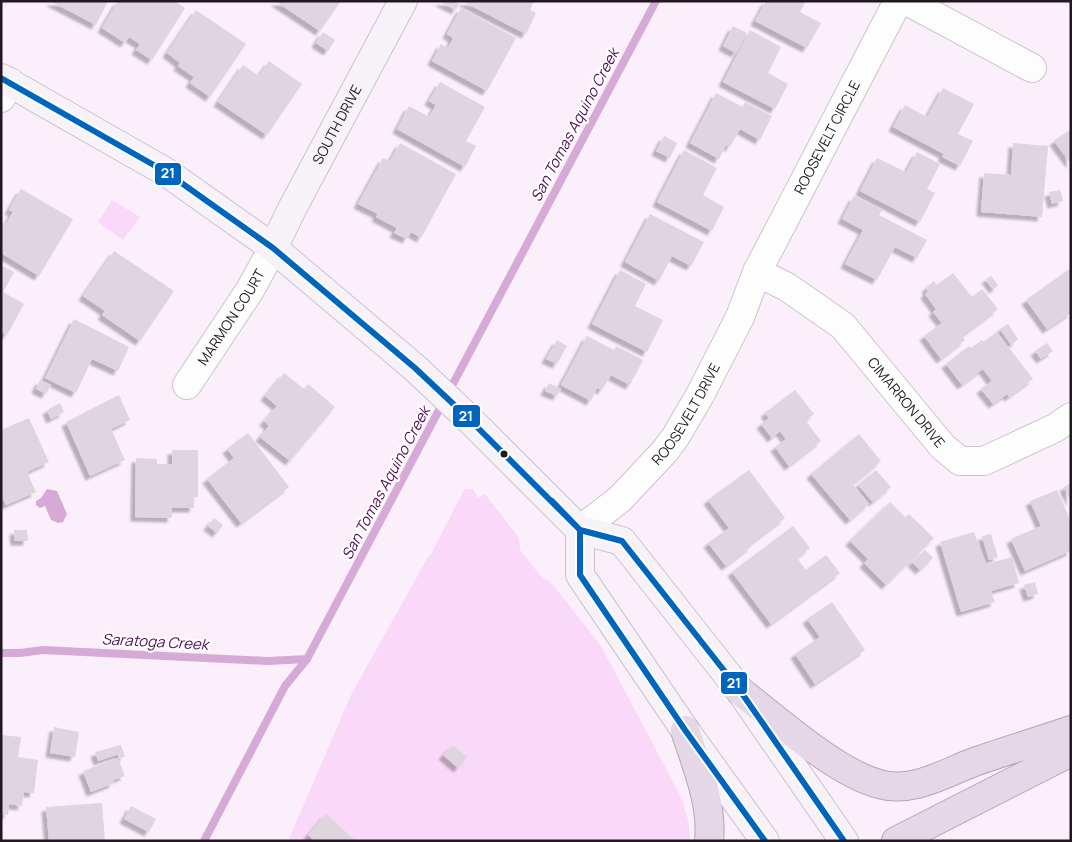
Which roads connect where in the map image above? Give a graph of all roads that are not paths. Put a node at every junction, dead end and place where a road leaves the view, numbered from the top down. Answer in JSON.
{"nodes":[{"id":1,"x":403,"y":1,"type":"edge"},
{"id":2,"x":898,"y":1,"type":"edge"},
{"id":3,"x":907,"y":1,"type":"edge"},
{"id":4,"x":1032,"y":68,"type":"dead end"},
{"id":5,"x":4,"y":86,"type":"edge"},
{"id":6,"x":273,"y":248,"type":"junction"},
{"id":7,"x":757,"y":272,"type":"junction"},
{"id":8,"x":187,"y":385,"type":"dead end"},
{"id":9,"x":1071,"y":417,"type":"edge"},
{"id":10,"x":580,"y":530,"type":"junction"},
{"id":11,"x":741,"y":692,"type":"junction"},
{"id":12,"x":685,"y":730,"type":"junction"},
{"id":13,"x":1071,"y":730,"type":"edge"},
{"id":14,"x":1071,"y":752,"type":"edge"},
{"id":15,"x":709,"y":841,"type":"edge"},
{"id":16,"x":765,"y":841,"type":"edge"},
{"id":17,"x":844,"y":841,"type":"edge"},
{"id":18,"x":896,"y":841,"type":"edge"}],
"edges":[{"from":1,"to":6,"type":"main road","name":"SOUTH DRIVE"},
{"from":2,"to":7,"type":"street","name":"ROOSEVELT CIRCLE"},
{"from":3,"to":4,"type":"street"},
{"from":5,"to":6,"type":"main road"},
{"from":6,"to":8,"type":"street","name":"MARMON COURT"},
{"from":6,"to":10,"type":"main road"},
{"from":7,"to":9,"type":"street","name":"CIMARRON DRIVE"},
{"from":7,"to":10,"type":"street","name":"ROOSEVELT DRIVE"},
{"from":10,"to":11,"type":"main road"},
{"from":10,"to":12,"type":"main road"},
{"from":11,"to":13,"type":"highway"},
{"from":11,"to":17,"type":"main road"},
{"from":12,"to":15,"type":"highway"},
{"from":12,"to":16,"type":"main road"},
{"from":14,"to":18,"type":"highway"}]}
